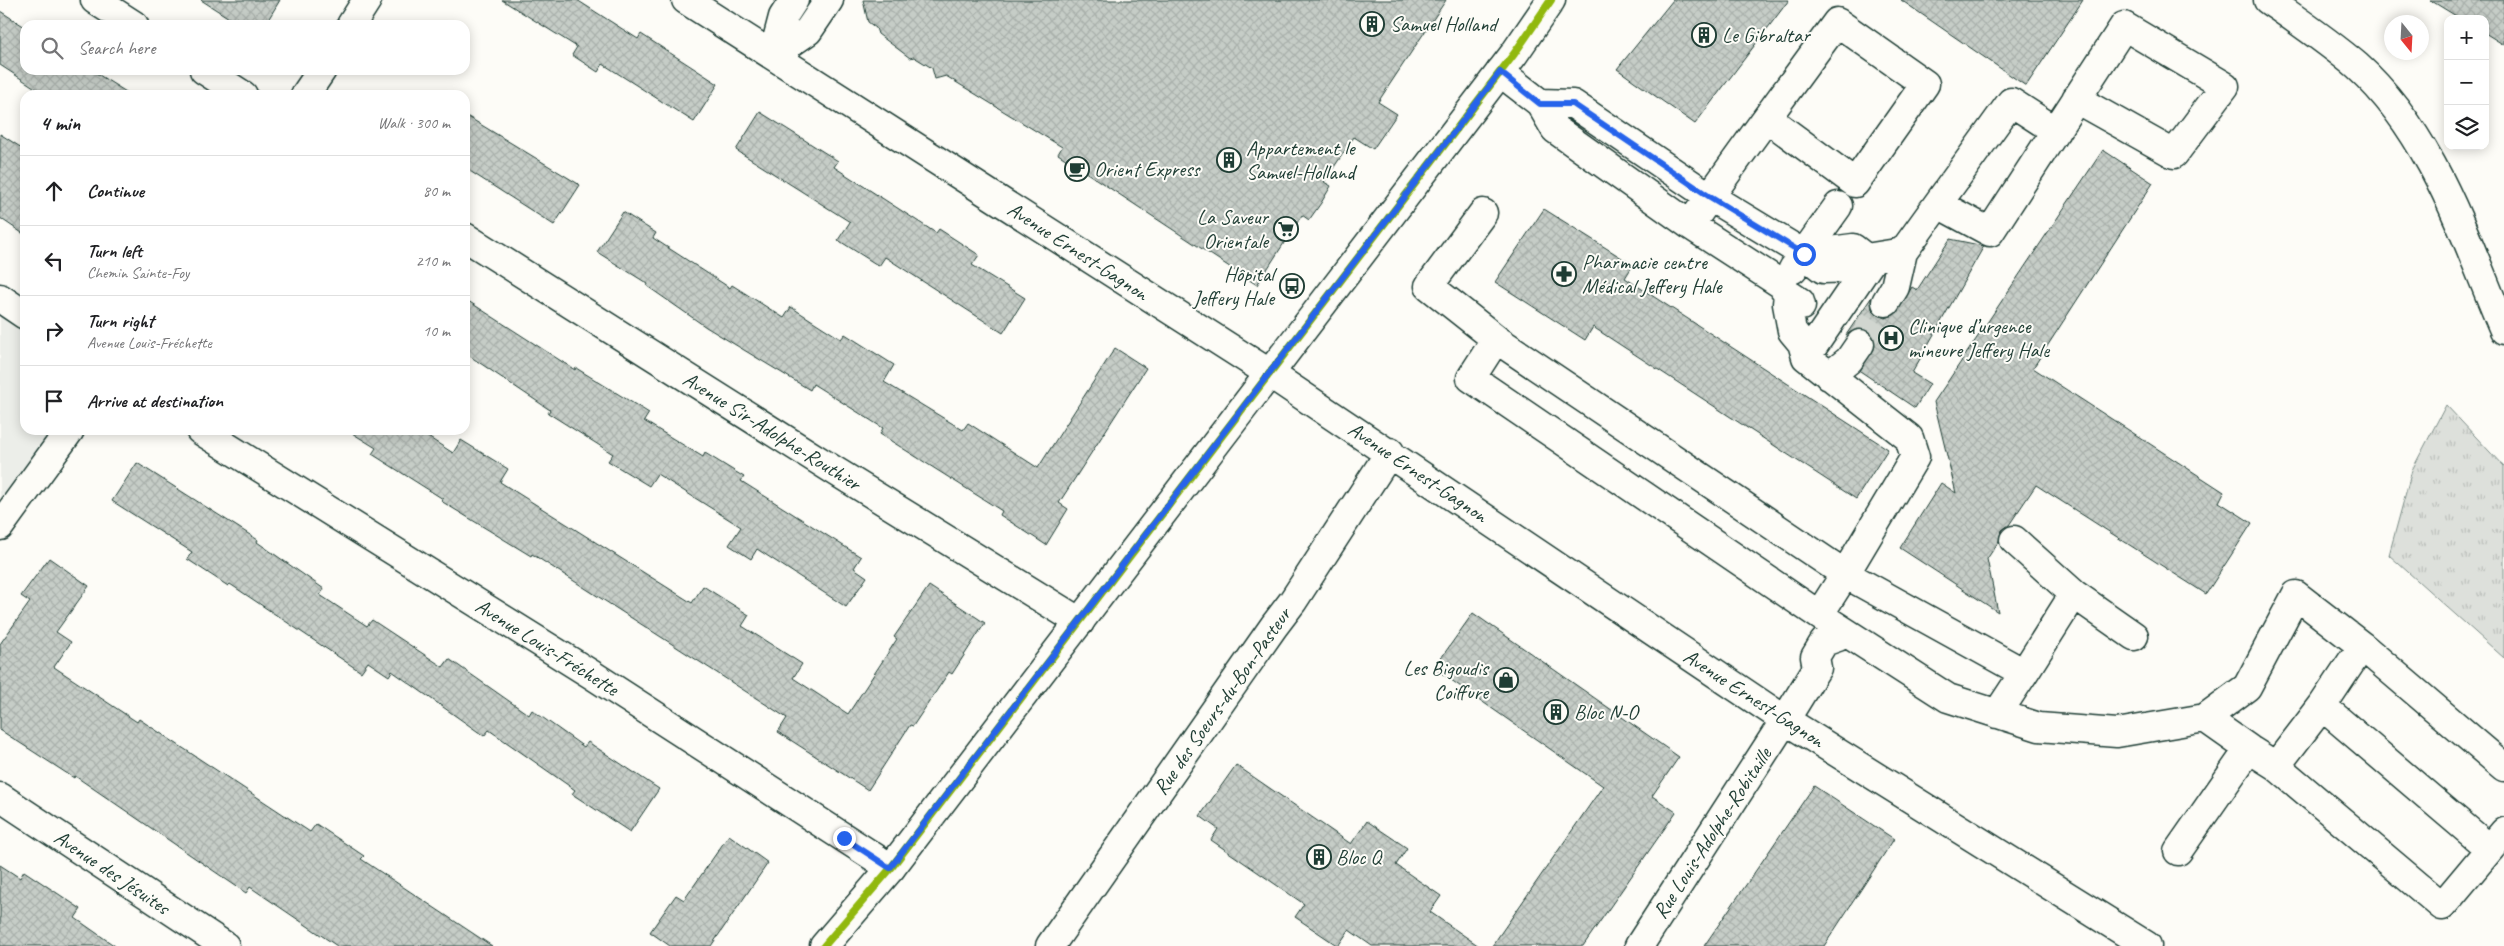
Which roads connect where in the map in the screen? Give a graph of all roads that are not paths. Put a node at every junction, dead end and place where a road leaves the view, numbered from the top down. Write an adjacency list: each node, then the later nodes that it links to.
1 (95, 0): 8 (street)
2 (368, 0): 9 (street)
3 (686, 0): 10 (street, Avenue Ernest-Gagnon)
4 (794, 0): 10 (street)
5 (829, 0): 10 (street)
6 (1551, 0): 11 (street)
7 (2268, 0): 33 (street)
8 (126, 20)
9 (354, 20)
10 (773, 55): 37 (street, Avenue Ernest-Gagnon)
11 (1500, 72): 17 (street); 37 (street)
12 (212, 75): 14 (street)
13 (319, 75): 15 (street)
14 (235, 90)
15 (308, 90)
16 (2076, 99): 16 (street); 19 (street)
17 (1540, 104): 20 (street); 24 (street)
18 (1767, 118): 18 (street); 20 (street)
19 (2056, 131): 21 (street); 21 (street)
20 (1710, 197): 24 (street); 27 (street)
21 (1938, 204): 26 (street)
22 (1838, 206): 27 (street)
23 (1483, 213): 34 (street)
24 (1690, 226): 29 (street)
25 (470, 240): 47 (street, Avenue Sir-Adolphe-Routhier)
26 (1903, 252): 28 (street); 31 (street)
27 (1808, 257): 28 (street); 29 (street)
28 (1870, 257): 36 (street)
29 (1785, 289): 36 (street)
30 (0, 298): 32 (street)
31 (1886, 302)
32 (20, 312)
33 (2504, 330)
34 (1496, 339): 44 (street); 46 (street)
35 (1860, 344): 38 (street)
36 (1804, 350): 38 (street)
37 (1269, 373): 41 (street, Avenue Ernest-Gagnon); 47 (street)
38 (1829, 376): 44 (street)
39 (66, 435): 42 (street)
40 (208, 435): 62 (street, Avenue Louis-Fréchette)
41 (1390, 452): 55 (street, Avenue Ernest-Gagnon); 65 (street, Rue des Soeurs-du-Bon-Pasteur)
42 (0, 526)
43 (2014, 540): 45 (street)
44 (1845, 574): 46 (street); 51 (street)
45 (2074, 594): 49 (street); 51 (street)
46 (1820, 615): 48 (street)
47 (1080, 622): 62 (street)
48 (1840, 633): 53 (street); 55 (street, Rue Louis-Adolphe-Robitaille)
49 (2134, 636)
50 (2362, 646): 52 (street); 54 (street); 58 (street)
51 (2024, 673): 53 (street)
52 (2322, 706): 57 (street); 60 (street)
53 (1997, 714): 54 (street)
54 (2205, 718): 56 (street)
55 (1785, 720): 66 (street, Rue Louis-Adolphe-Robitaille); 67 (street, Avenue Ernest-Gagnon)
56 (2249, 749): 57 (street); 61 (street)
57 (2276, 766): 60 (street)
58 (2504, 767)
59 (0, 797): 63 (street, Avenue des Jésuites)
60 (2497, 840)
61 (2178, 850)
62 (890, 868): 64 (street)
63 (225, 946)
64 (824, 946)
65 (1050, 946)
66 (1638, 946)
67 (2147, 946)

